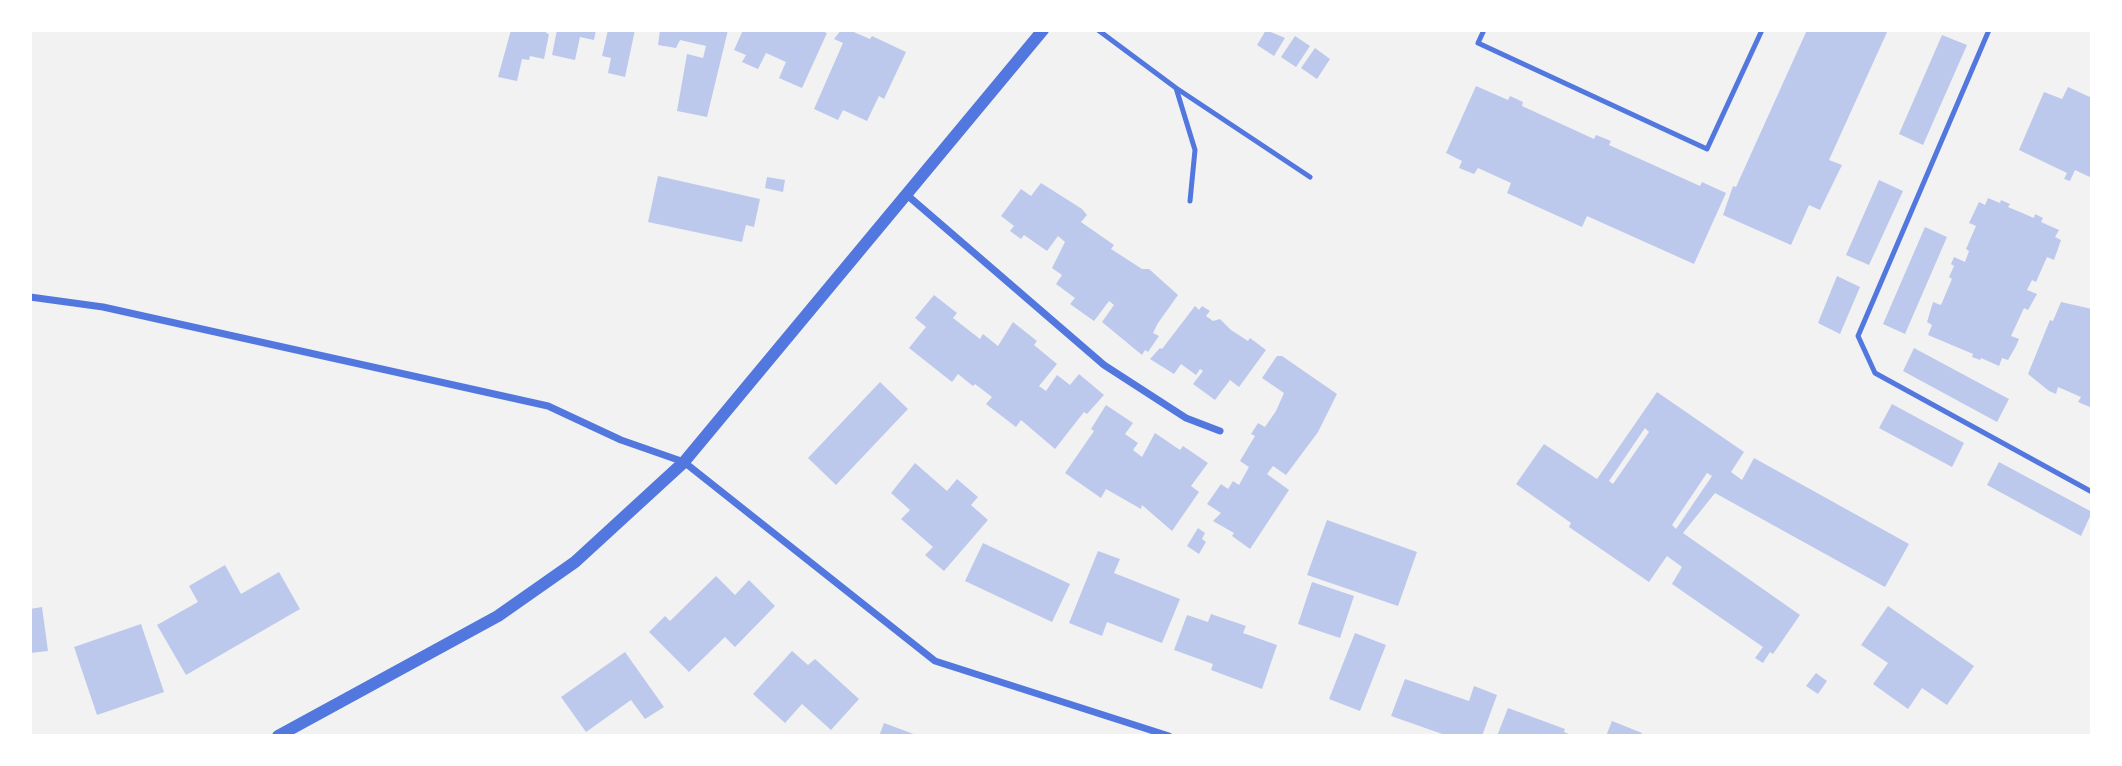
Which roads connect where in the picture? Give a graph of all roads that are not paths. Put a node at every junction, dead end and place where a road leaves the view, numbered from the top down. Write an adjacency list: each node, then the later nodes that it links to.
1 (1043, 30): 8 (street)
2 (1098, 30): 6 (lane)
3 (1484, 30): 4 (lane)
4 (1762, 30)
5 (1989, 30): 13 (lane)
6 (1176, 88): 7 (lane); 9 (lane)
7 (1310, 177)
8 (906, 195): 11 (street); 12 (street)
9 (1190, 201)
10 (30, 297): 12 (street)
11 (1220, 431)
12 (684, 462): 14 (street); 15 (street)
13 (2092, 492)
14 (278, 736)
15 (1169, 736)

